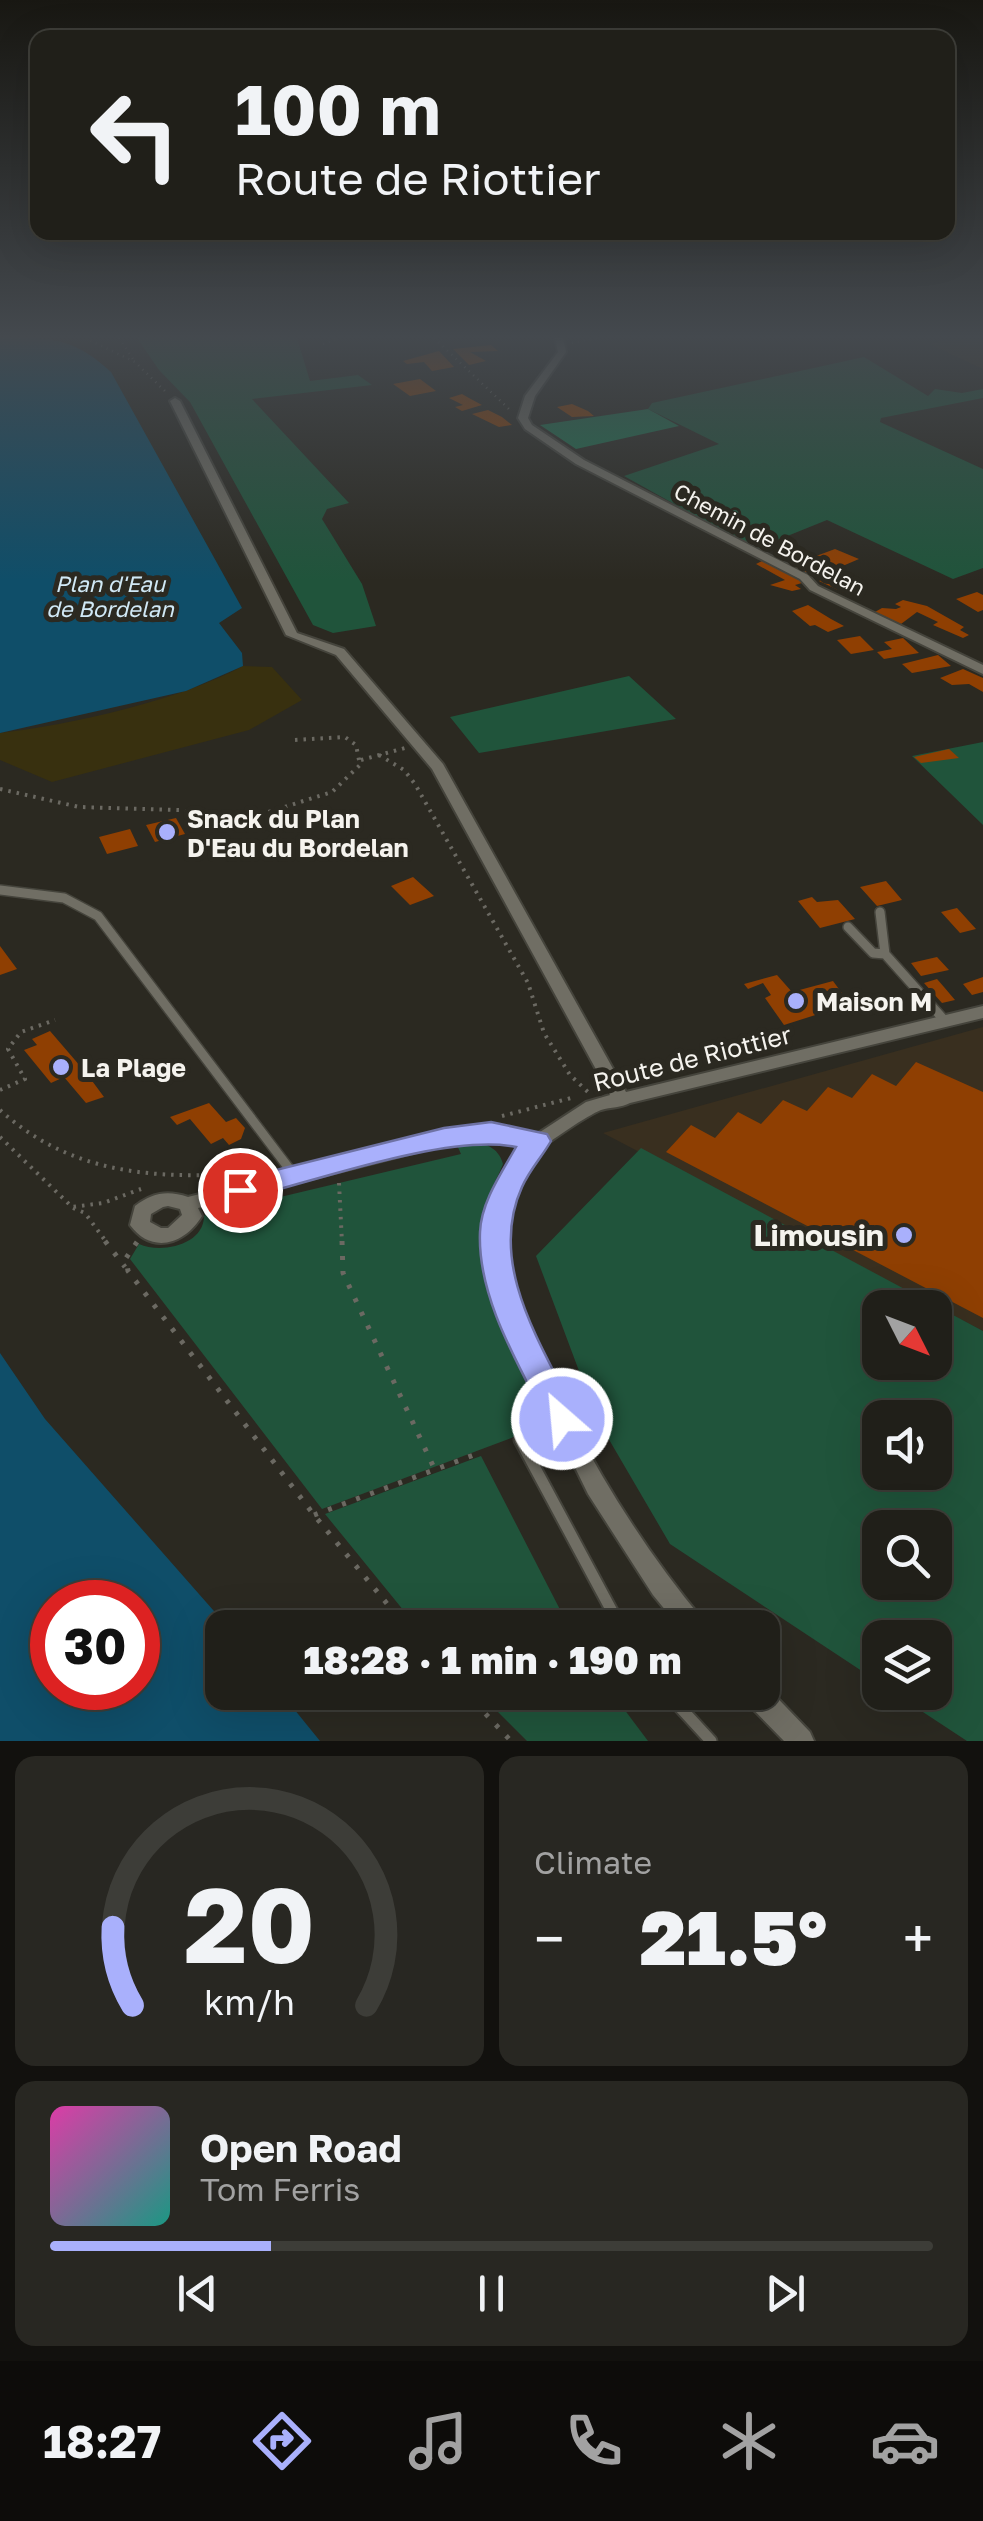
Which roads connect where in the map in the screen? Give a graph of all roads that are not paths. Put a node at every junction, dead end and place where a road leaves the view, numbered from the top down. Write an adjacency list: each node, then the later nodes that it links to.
1 (184, 419): 10 (street)
2 (524, 419): 3 (street, Chemin de Bordelan)
3 (983, 670)
4 (0, 890): 12 (lane)
5 (880, 912): 7 (lane)
6 (848, 926): 7 (lane)
7 (886, 954): 9 (lane)
8 (983, 1012): 9 (street, Route de Riottier)
9 (945, 1021): 10 (street, Route de Riottier)
10 (622, 1101): 11 (street, Route de Riottier)
11 (538, 1141): 12 (street); 16 (street)
12 (294, 1175): 13 (street)
13 (180, 1201): 13 (street)
14 (520, 1440): 15 (lane)
15 (611, 1610)
16 (680, 1610)
17 (685, 1710): 19 (lane)
18 (771, 1710): 20 (street)
19 (712, 1741)
20 (801, 1741)

